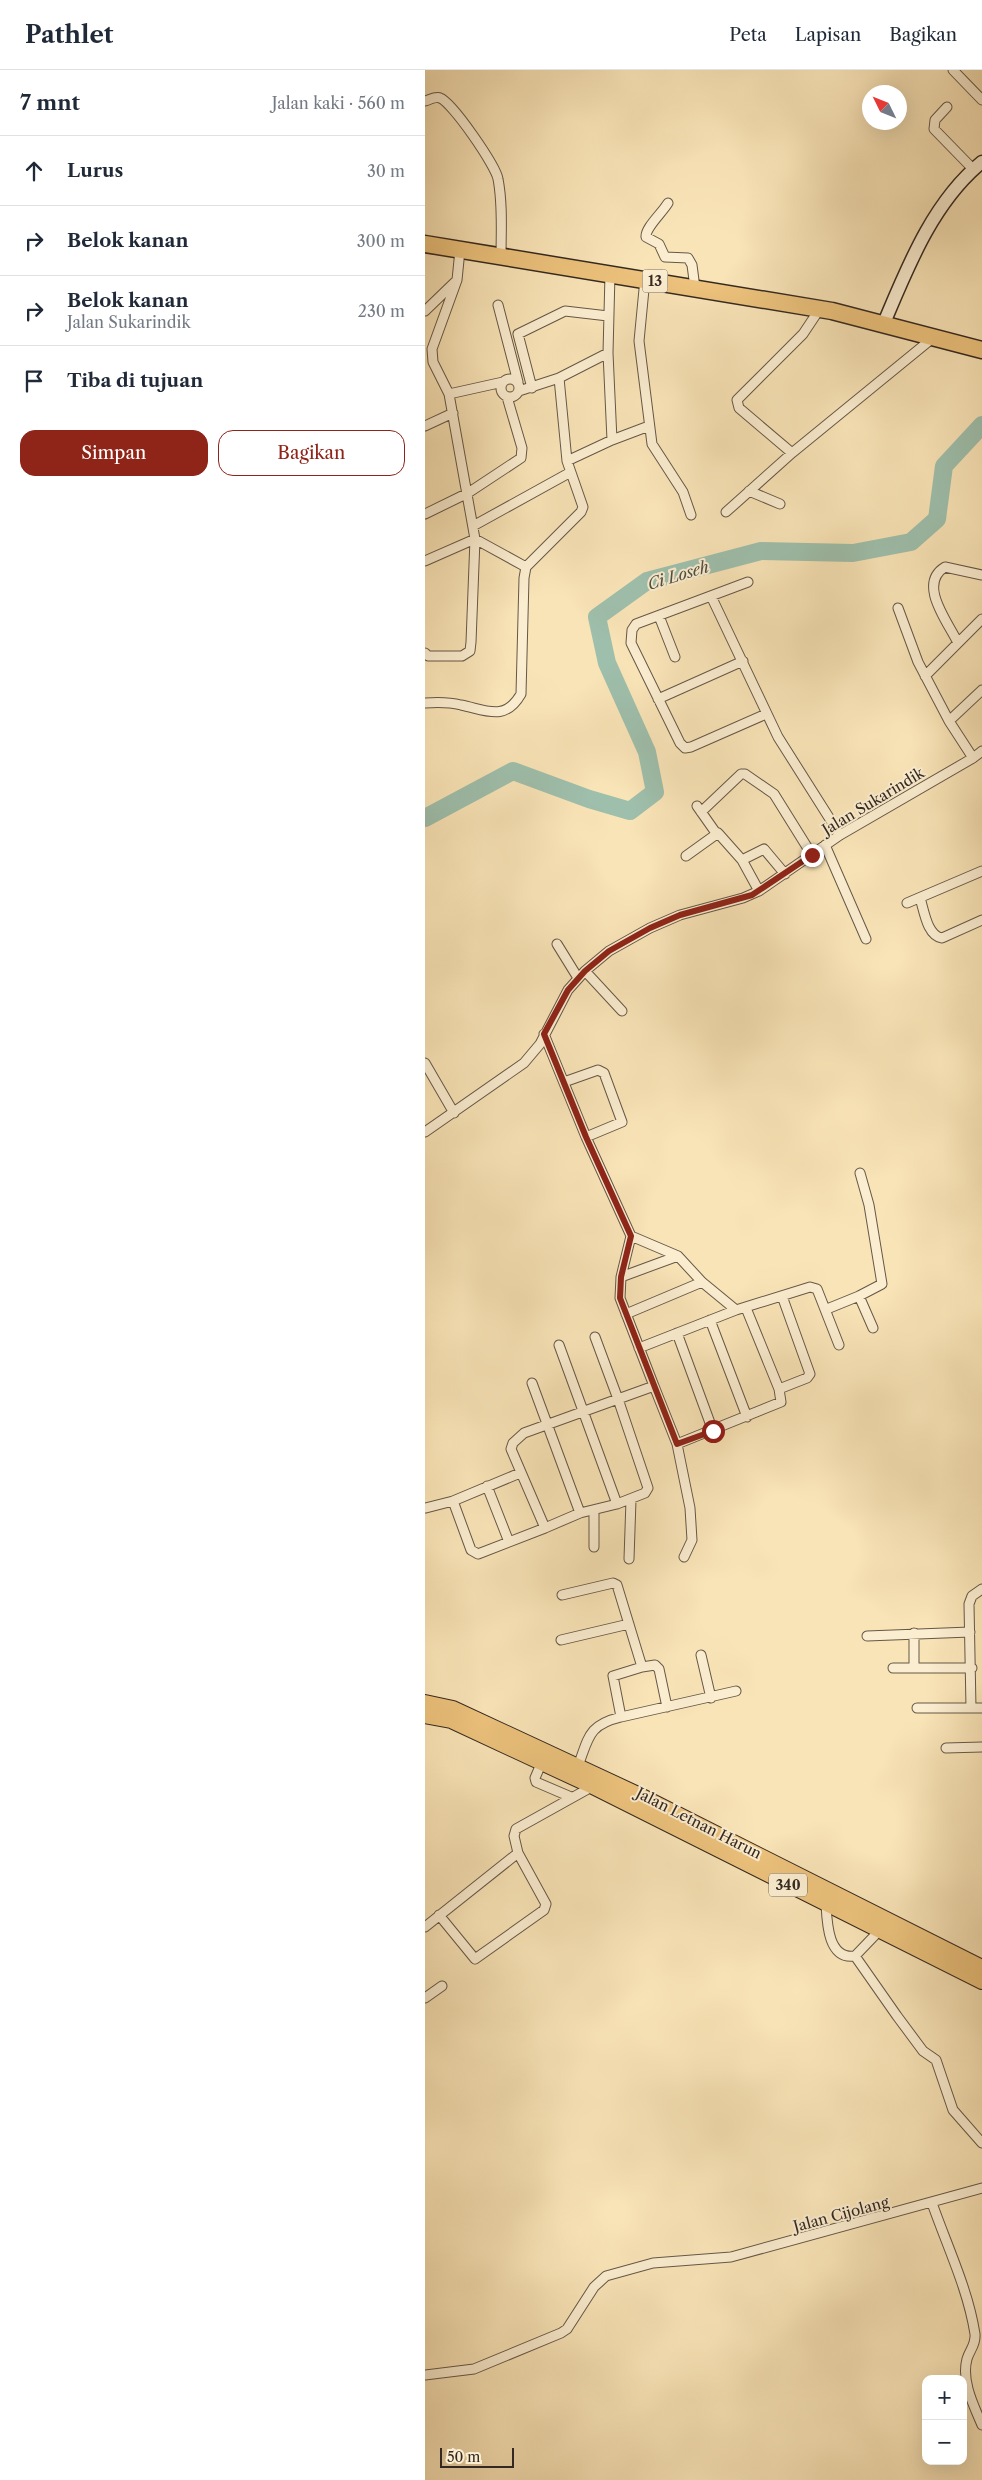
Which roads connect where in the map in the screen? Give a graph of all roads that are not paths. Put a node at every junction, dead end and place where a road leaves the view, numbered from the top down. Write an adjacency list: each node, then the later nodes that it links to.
1 (953, 70): 2 (street)
2 (982, 100)
3 (425, 101): 9 (street)
4 (947, 106): 5 (street)
5 (978, 165): 18 (street)
6 (668, 203): 13 (street)
7 (425, 244): 8 (highway, 13)
8 (460, 250): 9 (highway, 13); 12 (street)
9 (501, 257): 10 (highway, 13)
10 (611, 274): 11 (highway, 13); 17 (street)
11 (645, 279): 13 (highway, 13); 33 (street)
12 (457, 280): 16 (street); 24 (street)
13 (695, 288): 15 (highway, 13)
14 (498, 305): 21 (street)
15 (819, 310): 18 (highway, 13); 35 (street)
16 (425, 311)
17 (608, 316): 19 (street); 23 (street)
18 (883, 323): 20 (highway, 13)
19 (518, 334): 21 (street); 28 (street)
20 (934, 337): 22 (highway, 13); 35 (street)
21 (507, 340): 27 (street)
22 (980, 350)
23 (607, 353): 25 (street); 34 (street)
24 (429, 361): 29 (street)
25 (559, 378): 28 (street); 36 (street)
26 (503, 382): 27 (street); 29 (street); 30 (street)
27 (519, 386): 28 (street); 30 (street)
28 (532, 388)
29 (449, 394): 31 (street)
30 (507, 397): 39 (street)
31 (453, 413): 32 (street); 39 (street)
32 (425, 426)
33 (649, 426): 34 (street); 43 (street)
34 (611, 440): 36 (street)
35 (793, 453): 38 (street)
36 (567, 461): 37 (street)
37 (569, 473): 45 (street); 48 (street)
38 (749, 490): 40 (street); 41 (street)
39 (469, 493): 42 (street); 45 (street)
40 (780, 504)
41 (726, 512)
42 (425, 513): 44 (street)
43 (691, 515)
44 (425, 519)
45 (473, 526): 46 (street)
46 (475, 539): 47 (street); 48 (street); 56 (street)
47 (425, 561)
48 (526, 567): 62 (street)
49 (982, 575): 55 (street)
50 (748, 582): 51 (street)
51 (711, 596): 53 (street); 58 (street)
52 (898, 608): 59 (street)
53 (659, 616): 57 (street); 61 (street)
54 (982, 619): 55 (street)
55 (958, 643): 59 (street)
56 (425, 653)
57 (675, 658)
58 (743, 661): 61 (street); 63 (street)
59 (925, 676): 64 (street)
60 (982, 690): 64 (street)
61 (658, 699): 63 (street)
62 (425, 703)
63 (766, 714): 68 (street)
64 (949, 721): 66 (street)
65 (982, 751): 66 (street, Jalan Sukarindik)
66 (973, 758): 68 (street, Jalan Sukarindik)
67 (716, 833): 70 (street); 71 (street); 72 (street)
68 (840, 835): 69 (street, Jalan Sukarindik)
69 (825, 845): 70 (street, Jalan Sukarindik); 79 (street)
70 (812, 855): 74 (street, Jalan Sukarindik)
71 (686, 856)
72 (742, 860): 74 (street); 75 (street)
73 (982, 871): 76 (street)
74 (785, 874): 75 (street, Jalan Sukarindik)
75 (759, 891): 81 (street, Jalan Sukarindik)
76 (920, 898): 77 (street); 78 (street)
77 (907, 903)
78 (982, 920)
79 (866, 939)
80 (557, 944): 81 (street)
81 (582, 974): 82 (street); 83 (street, Jalan Sukarindik)
82 (622, 1011)
83 (544, 1034): 85 (street); 86 (street, Jalan Sukarindik)
84 (425, 1063): 86 (street)
85 (564, 1082): 88 (street); 88 (street)
86 (455, 1112): 87 (street, Jalan Sukarindik)
87 (425, 1132)
88 (586, 1137): 90 (street)
89 (860, 1173): 95 (street)
90 (631, 1236): 91 (street); 92 (street)
91 (678, 1256): 92 (street); 93 (street)
92 (621, 1277): 99 (street)
93 (702, 1282): 98 (street); 99 (street)
94 (782, 1296): 96 (street); 97 (street); 109 (street)
95 (859, 1296): 97 (street); 101 (street)
96 (746, 1308): 98 (street); 109 (street)
97 (827, 1309): 105 (street)
98 (736, 1310): 100 (street)
99 (626, 1314): 106 (street)
100 (710, 1320): 102 (street); 112 (street)
101 (873, 1328)
102 (677, 1333): 106 (street); 114 (street)
103 (595, 1337): 110 (street)
104 (559, 1345): 111 (street)
105 (839, 1345)
106 (639, 1348): 108 (street)
107 (532, 1383): 113 (street)
108 (654, 1386): 110 (street); 115 (street)
109 (779, 1389): 112 (street)
110 (618, 1400): 111 (street); 118 (street)
111 (585, 1413): 113 (street); 120 (street)
112 (747, 1417): 114 (street)
113 (549, 1425): 116 (street); 123 (street)
114 (713, 1431): 115 (street)
115 (677, 1444): 127 (street)
116 (520, 1472): 117 (street); 124 (street)
117 (487, 1486): 119 (street); 125 (street)
118 (631, 1500): 120 (street); 128 (street)
119 (453, 1501): 121 (street); 125 (street)
120 (617, 1504): 122 (street)
121 (426, 1508)
122 (594, 1510): 123 (street); 126 (street)
123 (580, 1513): 124 (street)
124 (545, 1528): 125 (street)
125 (509, 1542)
126 (594, 1547)
127 (684, 1556)
128 (629, 1559)
129 (982, 1590): 132 (street)
130 (562, 1595): 131 (street)
131 (629, 1624): 135 (street); 137 (street)
132 (970, 1632): 133 (street); 140 (street)
133 (914, 1634): 134 (street); 139 (street)
134 (867, 1636)
135 (561, 1640)
136 (701, 1654): 142 (street)
137 (642, 1667): 144 (street); 149 (street)
138 (893, 1668): 139 (street)
139 (914, 1668): 140 (street)
140 (972, 1668): 146 (street)
141 (736, 1691): 142 (street)
142 (711, 1698): 144 (street)
143 (425, 1702): 153 (main road, Jalan Letnan Harun / 340)
144 (667, 1707): 149 (street)
145 (917, 1708): 146 (street)
146 (971, 1708): 147 (street)
147 (982, 1708)
148 (425, 1716): 152 (main road, Jalan Letnan Harun / 340)
149 (621, 1717): 153 (street)
150 (982, 1747): 151 (street)
151 (946, 1748)
152 (541, 1764): 154 (main road, Jalan Letnan Harun / 340); 155 (street)
153 (577, 1766): 154 (main road, Jalan Letnan Harun / 340)
154 (597, 1782): 155 (street); 157 (main road, Jalan Letnan Harun / 340)
155 (571, 1797): 156 (street)
156 (518, 1853): 158 (street); 158 (street)
157 (821, 1896): 160 (main road, Jalan Letnan Harun / 340); 161 (street); 162 (main road, Jalan Letnan Harun / 340)
158 (439, 1915): 159 (street)
159 (425, 1927)
160 (880, 1930): 161 (street); 163 (main road, Jalan Letnan Harun / 340)
161 (855, 1956): 166 (street)
162 (982, 1967)
163 (982, 1982)
164 (442, 1986): 165 (street)
165 (425, 1998)
166 (982, 2143)
167 (982, 2188): 168 (street, Jalan Cijolang)
168 (932, 2203): 169 (street, Jalan Cijolang); 170 (street)
169 (425, 2375)
170 (982, 2425)

